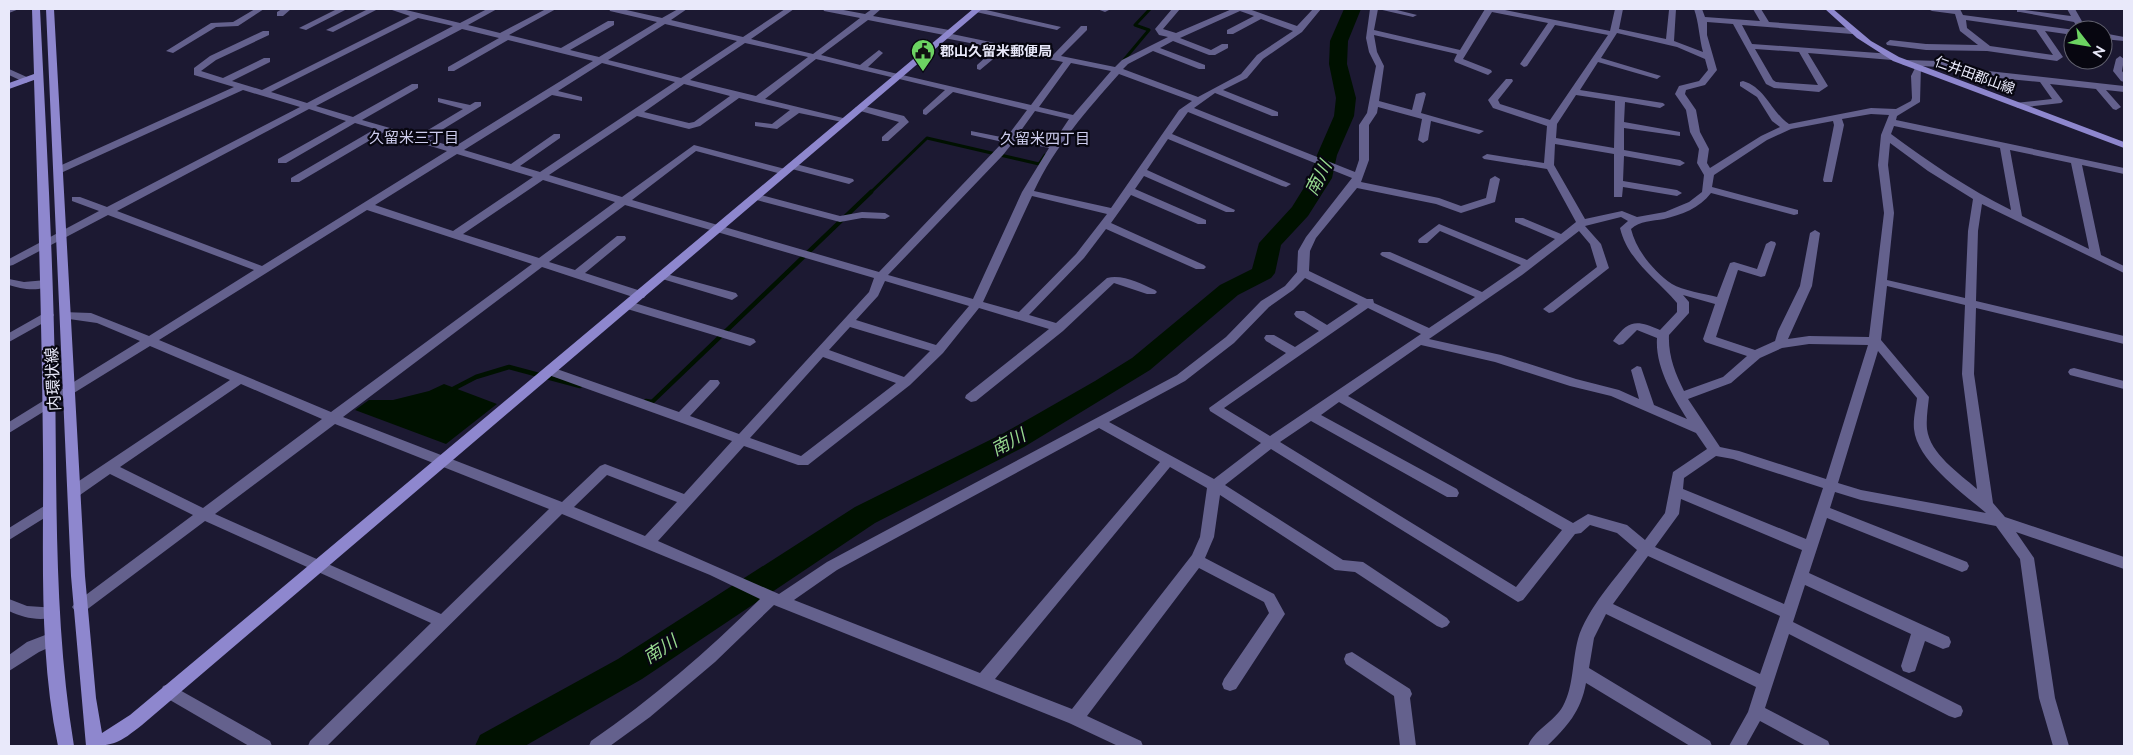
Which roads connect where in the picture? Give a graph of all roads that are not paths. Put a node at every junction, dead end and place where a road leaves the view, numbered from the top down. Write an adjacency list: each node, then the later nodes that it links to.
1 (15, 9): 31 (street)
2 (36, 9): 91 (street, 内環状線)
3 (50, 9): 164 (street, 内環状線)
4 (260, 9): 69 (street)
5 (343, 9): 46 (street)
6 (374, 9): 49 (street)
7 (393, 9): 33 (street)
8 (475, 9): 27 (street)
9 (552, 9): 58 (street)
10 (613, 9): 39 (street)
11 (683, 9): 39 (street)
12 (790, 9): 60 (street)
13 (827, 9): 36 (street)
14 (877, 9): 36 (street)
15 (1176, 9): 59 (street)
16 (1240, 9): 35 (street); 59 (street)
17 (1317, 9): 50 (street)
18 (1374, 9): 54 (street)
19 (1382, 9): 34 (street)
20 (1490, 9): 40 (street); 72 (street)
21 (1619, 9): 55 (street)
22 (1698, 9): 37 (street)
23 (1758, 9): 43 (street)
24 (1828, 9): 51 (street, 仁井田郡山線)
25 (1932, 9): 32 (street)
26 (2071, 9): 38 (street)
27 (490, 10): 44 (street)
28 (977, 10): 45 (street); 57 (street)
29 (1674, 10): 61 (street)
30 (2020, 10): 38 (street)
31 (9, 11)
32 (1958, 12): 48 (street); 67 (street)
33 (417, 15): 44 (street); 110 (street)
34 (1413, 15)
35 (1260, 16): 50 (street); 53 (street)
36 (866, 17): 57 (street); 73 (street)
37 (1703, 19): 41 (street); 74 (street)
38 (2077, 20)
39 (664, 21): 60 (street); 81 (street)
40 (1553, 22): 55 (street); 82 (street)
41 (1736, 22): 43 (street); 64 (street)
42 (611, 23): 70 (street)
43 (1766, 24): 51 (street)
44 (461, 26): 58 (street); 121 (street)
45 (1057, 27)
46 (303, 28)
47 (1084, 28): 76 (street)
48 (2040, 28): 52 (street); 67 (street)
49 (330, 30)
50 (1299, 30): 107 (street)
51 (1852, 31): 75 (street, 仁井田郡山線)
52 (2063, 31)
53 (1230, 32)
54 (1370, 32): 72 (street); 118 (street)
55 (1613, 32): 61 (street); 77 (street)
56 (266, 33): 99 (street)
57 (948, 34): 65 (street); 92 (street)
58 (504, 37): 70 (street); 87 (street)
59 (1175, 37): 63 (street); 66 (street)
60 (744, 39): 73 (street); 97 (street)
61 (1670, 43): 74 (street)
62 (1890, 43): 67 (street)
63 (1225, 46)
64 (1749, 46): 68 (street); 68 (street)
65 (1002, 47): 76 (street); 85 (street)
66 (1153, 48): 86 (street); 88 (street)
67 (1988, 48)
68 (1802, 50): 75 (street)
69 (170, 51)
70 (561, 52): 81 (street)
71 (879, 53): 84 (street)
72 (1463, 53): 90 (street)
73 (816, 56): 84 (street); 115 (street)
74 (1710, 57): 167 (street)
75 (1892, 57): 83 (street, 仁井田郡山線)
76 (1054, 58): 80 (street)
77 (1596, 59): 93 (street); 109 (street)
78 (2120, 59): 96 (street)
79 (267, 60): 99 (street)
80 (1068, 60): 88 (street); 124 (street)
81 (597, 61): 97 (street); 108 (street)
82 (1524, 64)
83 (1912, 66): 95 (street); 120 (street, 仁井田郡山線); 136 (street)
84 (862, 67): 92 (street)
85 (980, 67)
86 (1202, 67)
87 (450, 69)
88 (1117, 70): 116 (street); 133 (street)
89 (9, 72): 94 (street)
90 (1488, 72)
91 (38, 76): 94 (street); 204 (street, 内環状線)
92 (899, 76): 104 (street); 123 (street)
93 (1657, 76)
94 (26, 80): 101 (street)
95 (2043, 80): 105 (street); 120 (street)
96 (2124, 80)
97 (681, 81): 112 (street); 127 (street)
98 (1509, 81): 138 (street)
99 (222, 82): 103 (street)
100 (1743, 84): 140 (street)
101 (9, 86)
102 (415, 86): 134 (street)
103 (241, 87): 110 (street); 164 (street)
104 (952, 88): 124 (street); 128 (street)
105 (2100, 88): 106 (street); 122 (street)
106 (2124, 89)
107 (1215, 90): 116 (street); 129 (street)
108 (549, 92): 113 (street); 155 (street)
109 (1574, 92): 117 (street); 138 (street)
110 (263, 93): 121 (street)
111 (1421, 94): 130 (street)
112 (737, 95): 115 (street); 127 (street)
113 (579, 99)
114 (441, 100): 148 (street)
115 (757, 100): 126 (street)
116 (1197, 100): 125 (street)
117 (1620, 100): 119 (street); 139 (street)
118 (1374, 103): 130 (street); 172 (street)
119 (1660, 105)
120 (2018, 105): 152 (street, 仁井田郡山線)
121 (307, 107): 134 (street); 186 (street)
122 (2116, 107)
123 (860, 108): 135 (street); 147 (street)
124 (1033, 108): 133 (street); 149 (street)
125 (1186, 108): 145 (street); 172 (street)
126 (797, 110): 135 (street); 137 (street)
127 (634, 112): 168 (street)
128 (926, 112)
129 (1275, 114)
130 (1416, 114): 131 (street)
131 (1427, 117): 142 (street); 150 (street)
132 (1837, 117): 136 (street); 140 (street); 171 (street)
133 (1075, 118): 178 (street)
134 (353, 120): 141 (street); 158 (street)
135 (844, 121): 163 (street)
136 (1891, 123): 154 (street); 182 (street); 219 (street)
137 (758, 124)
138 (1552, 124): 151 (street)
139 (1620, 124): 144 (street); 156 (street)
140 (1787, 127): 167 (street)
141 (383, 129): 148 (street); 170 (street)
142 (1479, 131)
143 (974, 133): 149 (street)
144 (1677, 134)
145 (1166, 135): 165 (street); 175 (street)
146 (557, 136): 162 (street)
147 (885, 139)
148 (418, 140): 155 (street)
149 (1010, 140): 153 (street); 217 (street)
150 (1424, 140)
151 (1550, 140): 156 (street); 161 (street)
152 (2124, 144)
153 (1049, 146)
154 (2005, 146): 159 (street); 191 (street)
155 (454, 151): 162 (street); 185 (street)
156 (1619, 152): 160 (street); 174 (street)
157 (1487, 157): 161 (street)
158 (282, 161)
159 (2076, 161): 166 (street); 207 (street)
160 (1680, 163)
161 (1550, 167): 196 (street)
162 (511, 168): 168 (street)
163 (788, 169): 173 (street); 181 (street); 184 (street)
164 (59, 170): 200 (street, 内環状線)
165 (1141, 171): 176 (street); 187 (street)
166 (2124, 171)
167 (1709, 175): 177 (street)
168 (539, 176): 184 (street); 199 (street)
169 (1495, 179): 172 (street)
170 (294, 180)
171 (1828, 180)
172 (1356, 181): 214 (street)
173 (849, 182)
174 (1618, 183): 179 (street); 180 (street)
175 (1286, 184)
176 (1128, 190): 188 (street); 194 (street)
177 (1708, 190): 189 (street); 193 (street)
178 (1027, 192): 188 (street); 229 (street)
179 (1677, 193)
180 (1618, 195)
181 (756, 197): 190 (street); 197 (street)
182 (1978, 198): 191 (street); 228 (street)
183 (76, 199): 186 (street)
184 (624, 201): 197 (street); 209 (street)
185 (366, 206): 199 (street); 212 (street)
186 (109, 210): 200 (street); 212 (street)
187 (1230, 210)
188 (1114, 212): 195 (street)
189 (1794, 212)
190 (885, 216)
191 (2017, 217): 207 (street)
192 (1519, 220): 202 (street)
193 (1637, 221): 196 (street); 221 (street)
194 (1202, 222)
195 (1104, 224): 211 (street); 235 (street)
196 (1581, 225): 202 (street); 231 (street)
197 (718, 229): 216 (street); 217 (street)
198 (1815, 233): 248 (street)
199 (455, 234): 209 (street)
200 (61, 235): 204 (street); 234 (street, 内環状線)
201 (621, 238): 215 (street)
202 (1564, 238): 210 (street)
203 (1423, 241): 210 (street)
204 (44, 244): 208 (street); 220 (street, 内環状線)
205 (1772, 244): 227 (street)
206 (1386, 254): 225 (street)
207 (2096, 255): 213 (street)
208 (9, 262)
209 (542, 263): 215 (street); 268 (street)
210 (1529, 265): 225 (street)
211 (1200, 267)
212 (263, 270): 243 (street)
213 (2124, 270)
214 (1303, 272): 226 (street); 269 (street)
215 (577, 274): 223 (street)
216 (663, 276): 223 (street); 224 (street)
217 (881, 276): 229 (street); 236 (street)
218 (9, 282): 220 (street)
219 (1883, 282): 228 (street); 246 (street)
220 (46, 283): 233 (street, 内環状線)
221 (1672, 288): 227 (street); 239 (street)
222 (1151, 292): 237 (street)
223 (640, 296): 230 (street)
224 (732, 296)
225 (1484, 297): 240 (street)
226 (1369, 302): 238 (street); 240 (street)
227 (1721, 302): 252 (street)
228 (1971, 303): 244 (street); 284 (street)
229 (976, 304): 235 (street); 249 (street)
230 (628, 305): 247 (street); 254 (street)
231 (1549, 309)
232 (1300, 314): 238 (street)
233 (48, 315): 241 (street); 264 (street, 内環状線)
234 (66, 315): 243 (street); 260 (street, 内環状線)
235 (1021, 317): 237 (street)
236 (848, 322): 249 (street); 250 (street)
237 (1059, 328): 263 (street)
238 (1328, 330): 251 (street)
239 (1662, 336): 245 (street); 262 (street)
240 (1425, 337): 261 (street); 265 (street)
241 (9, 338)
242 (1270, 338): 251 (street)
243 (151, 340): 256 (street); 260 (street)
244 (2124, 340)
245 (1619, 341)
246 (1875, 341): 248 (street); 279 (street); 284 (street)
247 (750, 342)
248 (1781, 343): 252 (street)
249 (940, 350): 257 (street)
250 (821, 352): 257 (street); 272 (street)
251 (1294, 353): 273 (street)
252 (1756, 355): 262 (street)
253 (1637, 370): 265 (street)
254 (550, 371): 267 (street); 275 (street)
255 (2074, 372): 259 (street)
256 (240, 379): 268 (street); 277 (street)
257 (906, 382): 272 (street)
258 (714, 383): 267 (street)
259 (2124, 385)
260 (71, 388): 264 (street); 280 (street, 内環状線)
261 (1338, 396): 266 (street); 290 (street)
262 (1683, 396): 271 (street)
263 (971, 398)
264 (49, 403): 270 (street); 285 (street, 内環状線)
265 (1649, 409): 271 (street)
266 (1311, 415): 273 (street); 282 (street)
267 (680, 418): 272 (street)
268 (333, 419): 275 (street); 288 (street)
269 (1100, 423): 276 (street); 300 (street)
270 (9, 428)
271 (1698, 429): 274 (street)
272 (741, 440): 283 (street)
273 (1270, 443): 278 (street); 290 (street)
274 (1716, 450): 279 (street); 281 (street)
275 (444, 460): 286 (street); 297 (street)
276 (1168, 461): 278 (street); 315 (street)
277 (109, 468): 280 (street); 288 (street)
278 (1214, 486): 295 (street); 307 (street)
279 (1830, 486): 287 (street); 289 (street)
280 (75, 491): 303 (street, 内環状線)
281 (1675, 491): 293 (street); 294 (street)
282 (1452, 494)
283 (687, 500): 286 (street); 292 (street)
284 (1986, 504): 289 (street)
285 (49, 508): 291 (street); 304 (street, 内環状線)
286 (562, 508): 292 (street); 306 (street)
287 (1822, 510): 293 (street); 298 (street)
288 (205, 515): 297 (street); 303 (street)
289 (2000, 521): 296 (street); 333 (street)
290 (1571, 529): 294 (street)
291 (9, 536)
292 (648, 543): 300 (street)
293 (1809, 547): 299 (street)
294 (1646, 549): 302 (street); 305 (street)
295 (1196, 560): 316 (street); 321 (street)
296 (2124, 563)
297 (318, 566): 306 (street); 318 (street)
298 (1962, 566)
299 (1800, 576): 305 (street); 308 (street)
300 (777, 599): 315 (street); 326 (street)
301 (9, 604): 304 (street)
302 (1603, 606): 314 (street); 317 (street)
303 (80, 607): 323 (street, 内環状線)
304 (52, 612): 309 (street, 内環状線)
305 (1786, 619): 317 (street); 320 (street)
306 (442, 620): 325 (street)
307 (1442, 622)
308 (1920, 631): 310 (street); 313 (street)
309 (53, 638): 312 (street); 322 (street, 内環状線)
310 (1943, 642)
311 (1352, 659): 328 (street)
312 (9, 664)
313 (1909, 666)
314 (1579, 670): 329 (street); 330 (street)
315 (983, 682): 321 (street)
316 (1230, 684)
317 (1765, 684): 319 (street)
318 (169, 691): 323 (street); 324 (street)
319 (1756, 711): 331 (street); 332 (street)
320 (1955, 711)
321 (1075, 718): 327 (street)
322 (66, 746)
323 (95, 746)
324 (264, 746)
325 (316, 746)
326 (597, 746)
327 (1134, 746)
328 (1408, 746)
329 (1536, 746)
330 (1704, 746)
331 (1737, 746)
332 (1822, 746)
333 (2061, 746)

